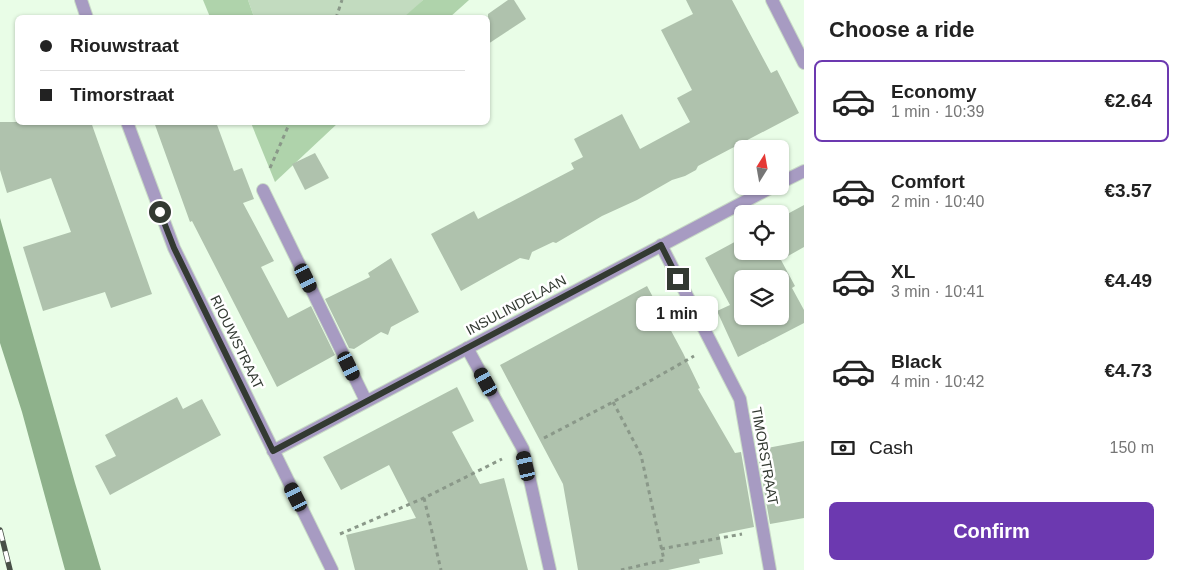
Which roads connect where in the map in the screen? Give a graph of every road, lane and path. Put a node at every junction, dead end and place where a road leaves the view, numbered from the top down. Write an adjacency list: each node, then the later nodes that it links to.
1 (81, 0): 4 (street)
2 (342, 0): 5 (path)
3 (772, 0): 6 (street)
4 (86, 15)
5 (337, 15)
6 (804, 64)
7 (128, 125): 17 (street, RIOUWSTRAAT)
8 (289, 125): 11 (path)
9 (804, 171): 10 (street)
10 (789, 178)
11 (263, 190): 15 (street)
12 (757, 195): 13 (street, INSULINDELAAN)
13 (661, 245): 14 (street, INSULINDELAAN); 19 (street, TIMORSTRAAT)
14 (467, 348): 15 (street, INSULINDELAAN); 23 (street)
15 (366, 401): 17 (street, INSULINDELAAN)
16 (613, 402): 20 (path)
17 (273, 451): 21 (street, RIOUWSTRAAT)
18 (424, 498): 22 (path)
19 (764, 529): 20 (path); 25 (street, TIMORSTRAAT)
20 (661, 549): 24 (path)
21 (332, 570)
22 (441, 570)
23 (550, 570)
24 (621, 570)
25 (770, 570)

